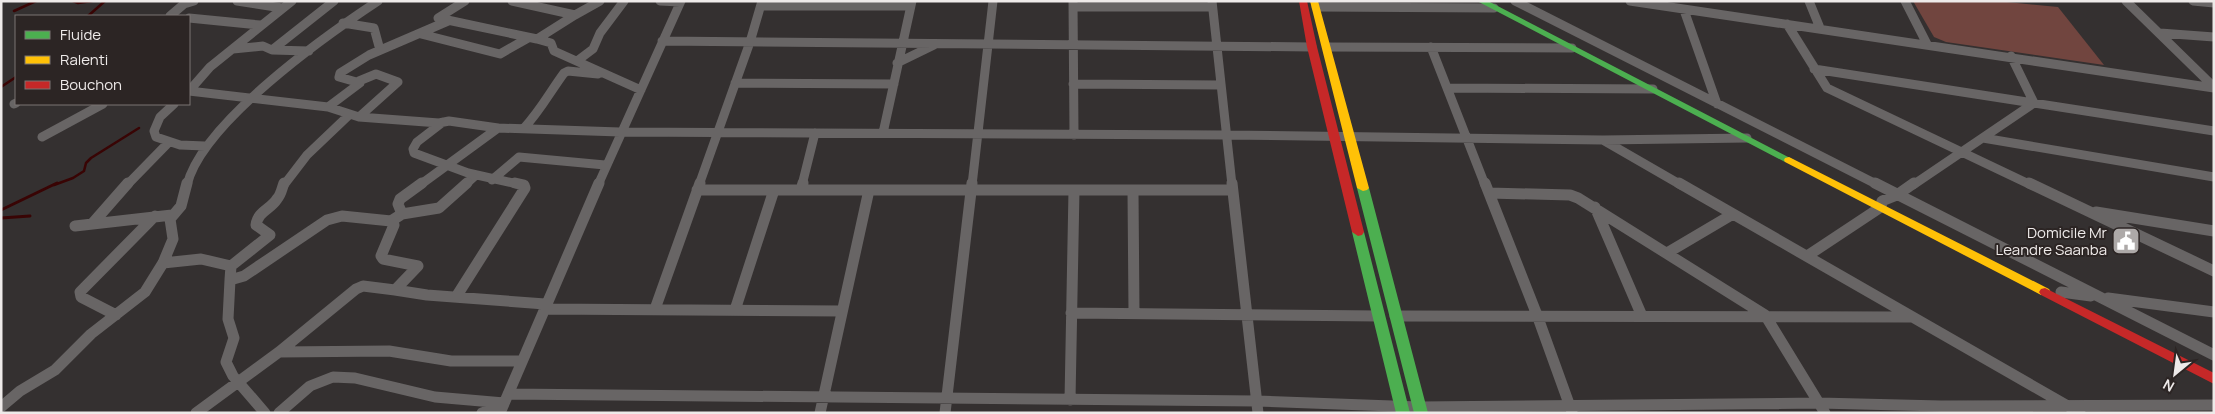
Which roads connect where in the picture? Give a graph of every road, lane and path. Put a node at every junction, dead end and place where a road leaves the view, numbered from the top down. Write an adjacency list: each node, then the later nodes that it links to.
1 (194, 1): 30 (street)
2 (237, 1): 29 (street)
3 (292, 1): 29 (street)
4 (334, 1): 55 (street)
5 (378, 1): 35 (street)
6 (465, 1): 33 (street)
7 (512, 1): 31 (street)
8 (600, 1): 31 (street)
9 (624, 1): 59 (street)
10 (660, 1): 20 (street)
11 (993, 1): 46 (street)
12 (1304, 1): 50 (street)
13 (1481, 1): 27 (street)
14 (1515, 1): 76 (street)
15 (1630, 1): 28 (street)
16 (1809, 1): 37 (street)
17 (1905, 1): 48 (street)
18 (2126, 1): 38 (street)
19 (2194, 1): 21 (street)
20 (680, 2): 42 (street)
21 (2211, 2)
22 (761, 3): 23 (street); 43 (street)
23 (911, 4): 44 (street)
24 (1073, 4): 25 (street); 47 (street)
25 (1212, 4): 49 (street)
26 (1315, 4): 27 (street); 51 (street)
27 (1493, 4): 53 (street); 117 (street)
28 (1687, 7): 36 (street); 76 (street)
29 (282, 8): 34 (street)
30 (171, 15)
31 (575, 15): 41 (street)
32 (190, 18): 34 (street)
33 (448, 21): 39 (street); 41 (street)
34 (260, 24): 54 (street)
35 (343, 24): 56 (street); 57 (street)
36 (1786, 24): 37 (street); 61 (street)
37 (1820, 28): 48 (street)
38 (2160, 32): 40 (street); 68 (street)
39 (421, 34): 41 (street); 56 (street)
40 (2214, 37)
41 (533, 39): 59 (street)
42 (662, 41): 43 (street); 72 (street)
43 (750, 42): 44 (street); 64 (street)
44 (900, 43): 45 (street); 60 (street)
45 (937, 43): 46 (street); 60 (street)
46 (986, 44): 47 (street); 89 (street)
47 (1073, 44): 49 (street); 66 (street)
48 (1927, 44): 58 (street)
49 (1217, 45): 50 (street); 67 (street)
50 (1312, 47): 93 (street)
51 (1328, 47): 52 (street); 94 (street)
52 (1431, 47): 53 (street); 69 (street)
53 (1572, 48): 70 (street)
54 (233, 49): 55 (street); 71 (street)
55 (272, 50): 57 (street)
56 (380, 50): 63 (street)
57 (309, 51): 74 (street)
58 (2011, 56): 68 (street); 75 (street)
59 (577, 60): 62 (street)
60 (897, 63): 65 (street)
61 (1814, 70): 75 (street); 101 (street)
62 (607, 75): 72 (street); 83 (street)
63 (359, 81): 79 (street); 80 (street)
64 (735, 83): 65 (street); 86 (street)
65 (894, 84): 88 (street)
66 (1074, 84): 67 (street); 90 (street)
67 (1221, 85): 91 (street)
68 (2214, 87)
69 (1448, 88): 70 (street); 95 (street)
70 (1653, 89): 96 (street)
71 (190, 90)
72 (641, 90): 85 (street)
73 (190, 91): 74 (street)
74 (254, 97): 79 (street); 100 (street)
75 (2034, 103): 84 (street); 97 (street)
76 (1717, 104): 116 (street)
77 (101, 105): 92 (street)
78 (173, 105): 99 (street)
79 (328, 107): 80 (street)
80 (354, 116): 81 (street); 131 (street)
81 (443, 122): 82 (street); 103 (street)
82 (498, 128): 83 (street); 103 (street)
83 (524, 128): 85 (street)
84 (2214, 131)
85 (620, 132): 86 (street); 102 (street)
86 (717, 132): 87 (street); 107 (street)
87 (815, 132): 88 (street); 109 (street)
88 (883, 133): 89 (street)
89 (978, 134): 90 (street); 111 (street)
90 (1074, 135): 91 (street)
91 (1226, 135): 93 (street); 113 (street)
92 (42, 137)
93 (1336, 137): 94 (street); 149 (street)
94 (1350, 137): 95 (street); 150 (street)
95 (1468, 137): 98 (street); 115 (street)
96 (1747, 138): 98 (street); 117 (street)
97 (1983, 138): 101 (street); 105 (street)
98 (1603, 140): 121 (street)
99 (168, 143): 100 (street); 125 (street)
100 (206, 146): 122 (street)
101 (1958, 152): 116 (street); 119 (street)
102 (605, 165): 106 (street); 138 (street)
103 (444, 166): 104 (street); 120 (street)
104 (475, 176): 106 (street); 120 (street)
105 (2214, 177)
106 (492, 180): 136 (street)
107 (697, 190): 108 (street); 139 (street)
108 (774, 190): 109 (street); 140 (street)
109 (801, 190): 110 (street)
110 (869, 190): 111 (street); 141 (street)
111 (972, 190): 112 (street); 160 (street)
112 (1074, 190): 114 (street); 143 (street)
113 (1232, 190): 114 (street); 145 (street)
114 (1133, 191): 144 (street)
115 (1489, 193): 118 (street); 147 (street)
116 (1897, 195): 117 (street); 137 (street)
117 (1881, 204): 129 (street); 135 (street); 157 (street)
118 (1595, 207): 128 (street); 151 (street)
119 (2084, 210): 127 (street); 132 (street)
120 (402, 214): 124 (street)
121 (1733, 214): 128 (street); 129 (street)
122 (172, 215): 123 (street); 130 (street)
123 (155, 216): 125 (street); 146 (street)
124 (391, 221): 133 (street); 134 (street)
125 (92, 224): 126 (street)
126 (75, 226)
127 (2214, 231)
128 (1667, 252): 148 (street)
129 (1807, 256): 152 (street)
130 (163, 263): 131 (street); 146 (street)
131 (231, 266): 133 (street)
132 (2214, 271)
133 (230, 280): 158 (street)
134 (395, 290): 136 (street); 153 (street)
135 (2061, 292): 137 (street); 156 (street)
136 (456, 297): 138 (street)
137 (2101, 297): 142 (street); 154 (street)
138 (545, 307): 139 (street); 155 (street)
139 (655, 310): 140 (street)
140 (735, 310): 141 (street)
141 (842, 311): 159 (street)
142 (2214, 312)
143 (1071, 313): 144 (street); 161 (street)
144 (1134, 313): 145 (street)
145 (1246, 313): 149 (street); 166 (street)
146 (116, 315): 165 (street)
147 (1537, 315): 150 (street); 151 (street); 170 (street)
148 (1765, 315): 151 (street); 152 (street); 167 (street)
149 (1379, 316): 168 (street)
150 (1395, 316): 169 (street)
151 (1642, 316)
152 (1910, 317): 164 (street)
153 (279, 352): 155 (street); 158 (street)
154 (2214, 355)
155 (522, 361): 162 (street)
156 (2214, 372)
157 (2214, 379)
158 (239, 382): 172 (street); 173 (street)
159 (823, 398): 160 (street); 162 (street); 176 (street)
160 (946, 399): 161 (street); 177 (street)
161 (1070, 400): 166 (street)
162 (504, 404): 174 (street); 175 (street)
163 (2214, 404): 164 (street)
164 (2067, 405): 171 (street); 178 (street)
165 (1, 406)
166 (1257, 407): 168 (street)
167 (1822, 408): 170 (street); 171 (street)
168 (1403, 409): 169 (street)
169 (1420, 410): 170 (street)
170 (1571, 410)
171 (1943, 410)
172 (196, 413)
173 (265, 413)
174 (279, 413)
175 (482, 413)
176 (820, 413)
177 (945, 413)
178 (2080, 413)

